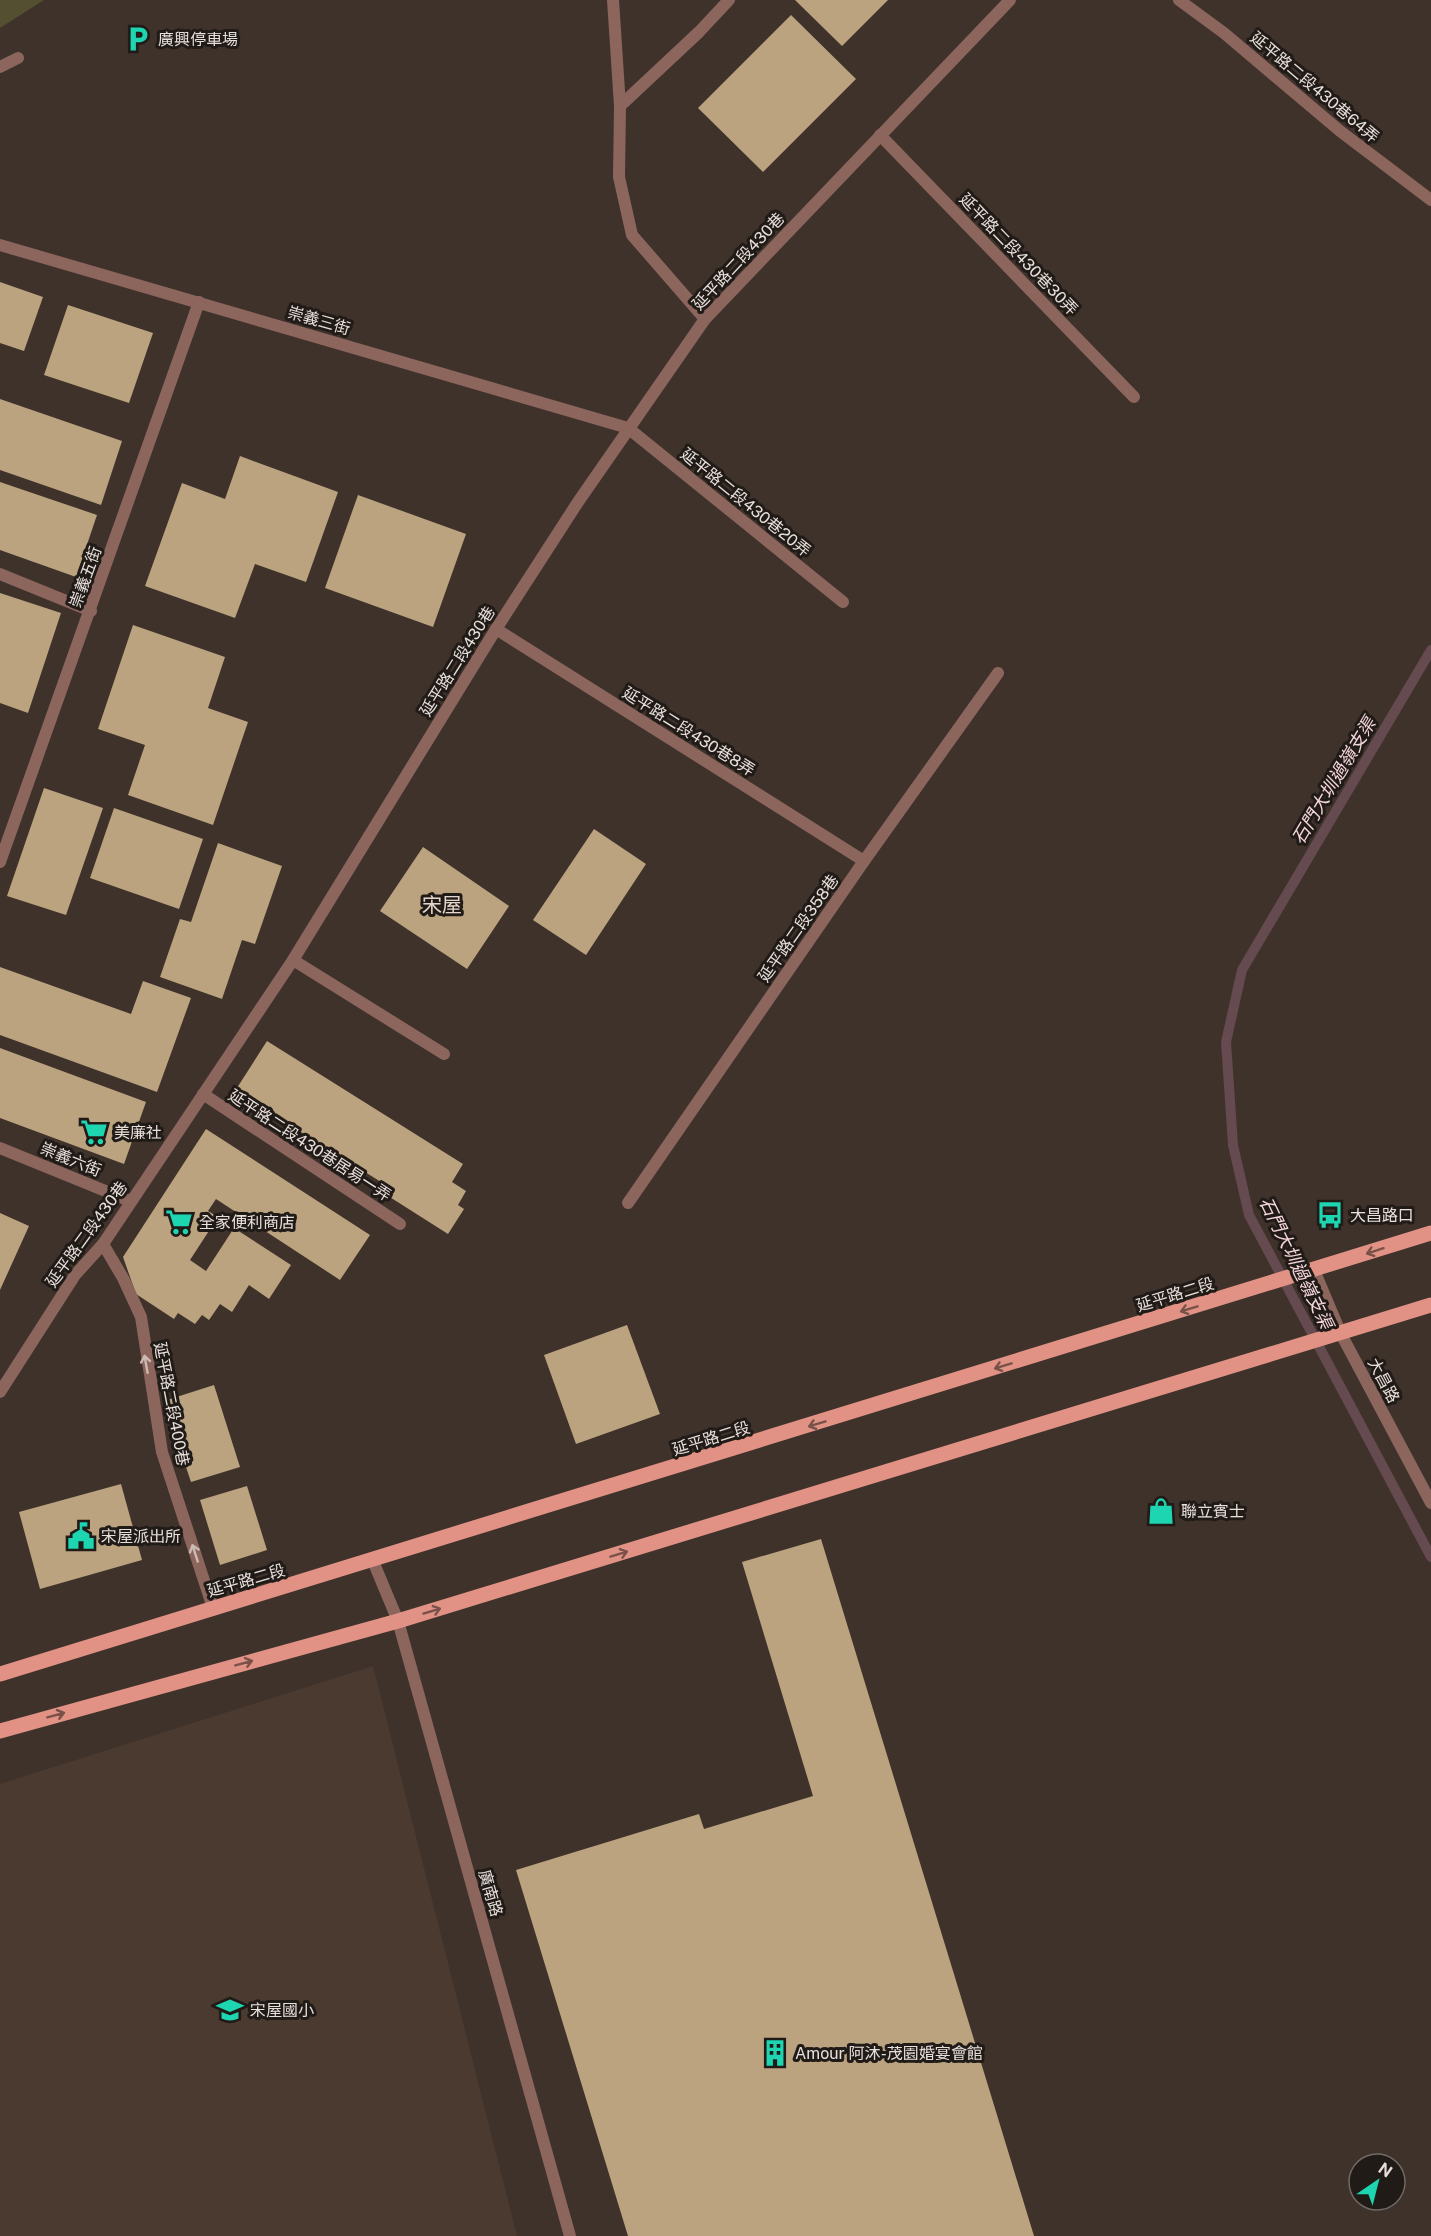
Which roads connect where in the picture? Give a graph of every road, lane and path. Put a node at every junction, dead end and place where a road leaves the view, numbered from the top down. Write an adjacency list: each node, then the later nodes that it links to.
1 (613, 0): 7 (street)
2 (729, 0): 7 (street)
3 (1010, 0): 8 (street, 延平路二段430巷)
4 (1179, 0): 9 (street, 延平路二段430巷64弄)
5 (18, 58): 6 (street)
6 (0, 67)
7 (620, 106): 12 (street)
8 (880, 135): 12 (street, 延平路二段430巷); 13 (street, 延平路二段430巷30弄)
9 (1431, 200)
10 (0, 245): 11 (street, 崇義三街)
11 (199, 302): 14 (street, 崇義三街); 17 (street, 崇義五街)
12 (705, 319): 14 (street, 延平路二段430巷)
13 (1134, 397)
14 (628, 428): 16 (street, 延平路二段430巷20弄); 18 (street, 延平路二段430巷)
15 (0, 574): 17 (street)
16 (843, 602)
17 (91, 611): 21 (street, 崇義五街)
18 (496, 629): 20 (street, 延平路二段430巷8弄); 22 (street, 延平路二段430巷)
19 (998, 673): 20 (street, 延平路二段358巷)
20 (864, 861): 27 (street, 延平路二段358巷)
21 (0, 862)
22 (293, 960): 23 (street); 24 (street, 延平路二段430巷)
23 (444, 1053)
24 (203, 1094): 26 (street, 延平路二段430巷); 28 (street, 延平路二段430巷居易一弄)
25 (0, 1148): 26 (street, 崇義六街)
26 (130, 1201): 30 (street, 延平路二段430巷)
27 (628, 1203)
28 (400, 1224)
29 (1431, 1233): 31 (main road, 延平路二段, one-way to 31)
30 (102, 1244): 34 (street, 延平路二段430巷); 37 (street, 延平路二段400巷, one-way to 30)
31 (1314, 1270): 33 (street, 大昌路); 36 (main road, 延平路二段, one-way to 36)
32 (1431, 1305): 33 (main road)
33 (1341, 1334): 35 (street, 大昌路); 38 (main road, one-way to 33)
34 (0, 1392)
35 (1431, 1503)
36 (373, 1561): 37 (main road, 延平路二段); 38 (street, 廣南路)
37 (213, 1608): 39 (main road, 延平路二段)
38 (398, 1621): 40 (main road, one-way to 38); 41 (street, 廣南路)
39 (0, 1674)
40 (0, 1731)
41 (570, 2236)

